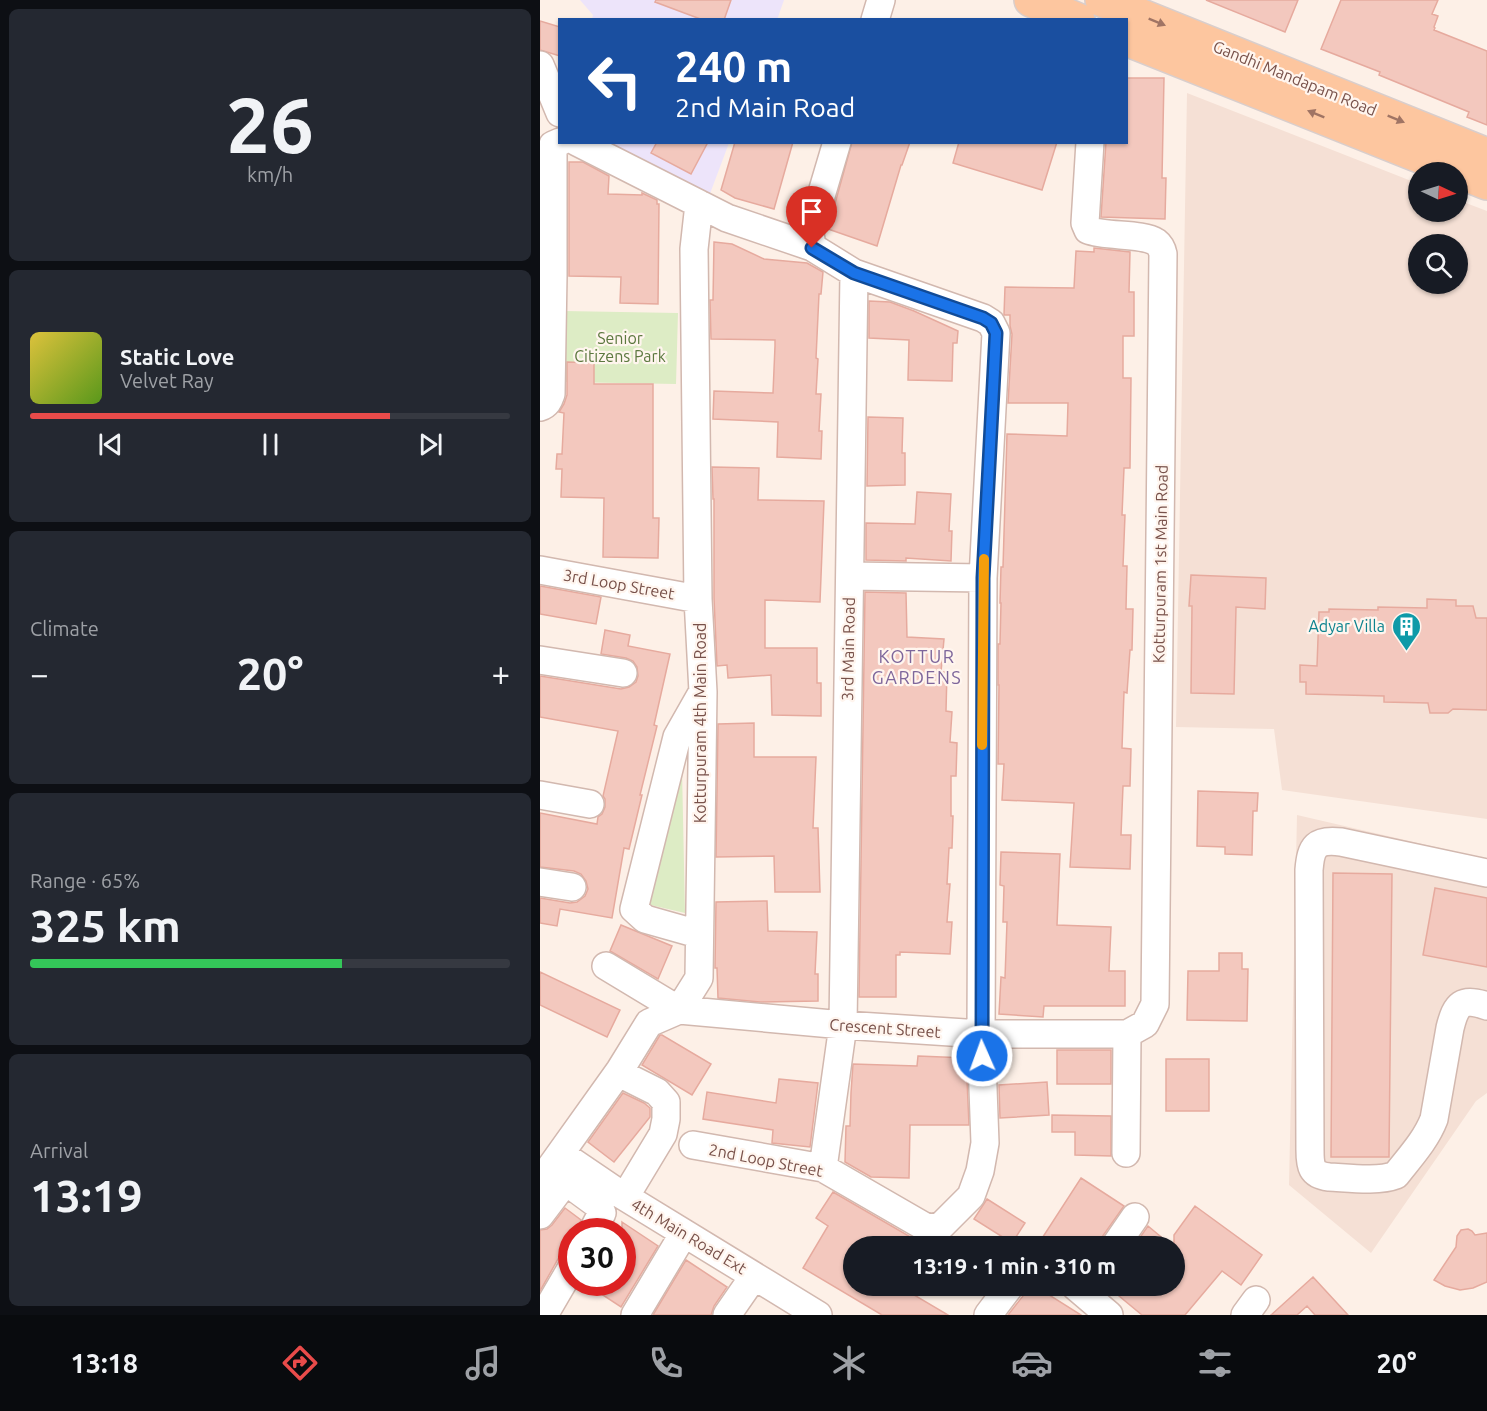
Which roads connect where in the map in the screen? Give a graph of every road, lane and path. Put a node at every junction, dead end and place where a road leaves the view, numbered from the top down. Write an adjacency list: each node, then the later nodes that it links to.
1 (881, 0): 4 (street)
2 (1031, 0): 5 (main road)
3 (1103, 7): 13 (main road, Gandhi Mandapam Road, one-way to 13)
4 (876, 18)
5 (1073, 18)
6 (1128, 40): 14 (main road, Gandhi Mandapam Road, one-way to 6)
7 (540, 65): 8 (street)
8 (558, 108)
9 (558, 143): 18 (street)
10 (581, 144): 15 (street)
11 (836, 144): 16 (street)
12 (1090, 144): 38 (street, Kotturpuram 1st Main Road)
13 (1487, 155)
14 (1487, 183)
15 (699, 204): 16 (street, 2nd Loop Street); 23 (street, Kotturpuram 4th Main Road)
16 (812, 248): 17 (street, 2nd Loop Street)
17 (854, 273): 21 (street, 3rd Main Road); 22 (street, 2nd Loop Street)
18 (547, 275): 19 (street)
19 (540, 407)
20 (540, 570): 23 (street, 3rd Loop Street)
21 (850, 576): 22 (street); 36 (street, 3rd Main Road)
22 (983, 578): 37 (street, 2nd Loop Street)
23 (698, 598): 26 (street, Kotturpuram 4th Main Road)
24 (540, 660): 25 (street)
25 (622, 673)
26 (703, 692): 32 (street, Kotturpuram 4th Main Road); 32 (street)
27 (540, 795): 28 (street)
28 (590, 804)
29 (1487, 873): 34 (street)
30 (540, 882): 31 (street)
31 (572, 887)
32 (699, 934): 35 (street, Kotturpuram 4th Main Road)
33 (606, 966): 35 (street)
34 (1487, 1006)
35 (679, 1010): 36 (street, Crescent Street); 39 (street)
36 (843, 1025): 37 (street, Crescent Street); 43 (street, 3rd Main Road)
37 (981, 1034): 38 (street, Crescent Street); 43 (street, 2nd Loop Street)
38 (1127, 1034): 41 (street)
39 (620, 1070): 42 (street); 45 (street)
40 (693, 1145): 43 (street, 2nd Loop Street)
41 (1126, 1153)
42 (561, 1154): 44 (street); 45 (street, 4th Main Road Ext)
43 (823, 1168)
44 (540, 1182)
45 (625, 1197): 49 (street, 4th Main Road Ext)
46 (540, 1215): 48 (street)
47 (1136, 1217): 50 (street)
48 (599, 1218)
49 (684, 1233): 51 (street, 4th Main Road Ext); 56 (street)
50 (1122, 1236)
51 (760, 1279): 57 (street); 58 (street); 59 (street, 4th Main Road Ext)
52 (558, 1291): 55 (street)
53 (1002, 1296): 60 (street)
54 (1091, 1296): 61 (street)
55 (544, 1315)
56 (635, 1315)
57 (728, 1315)
58 (745, 1315)
59 (818, 1315)
60 (988, 1315)
61 (1109, 1315)

